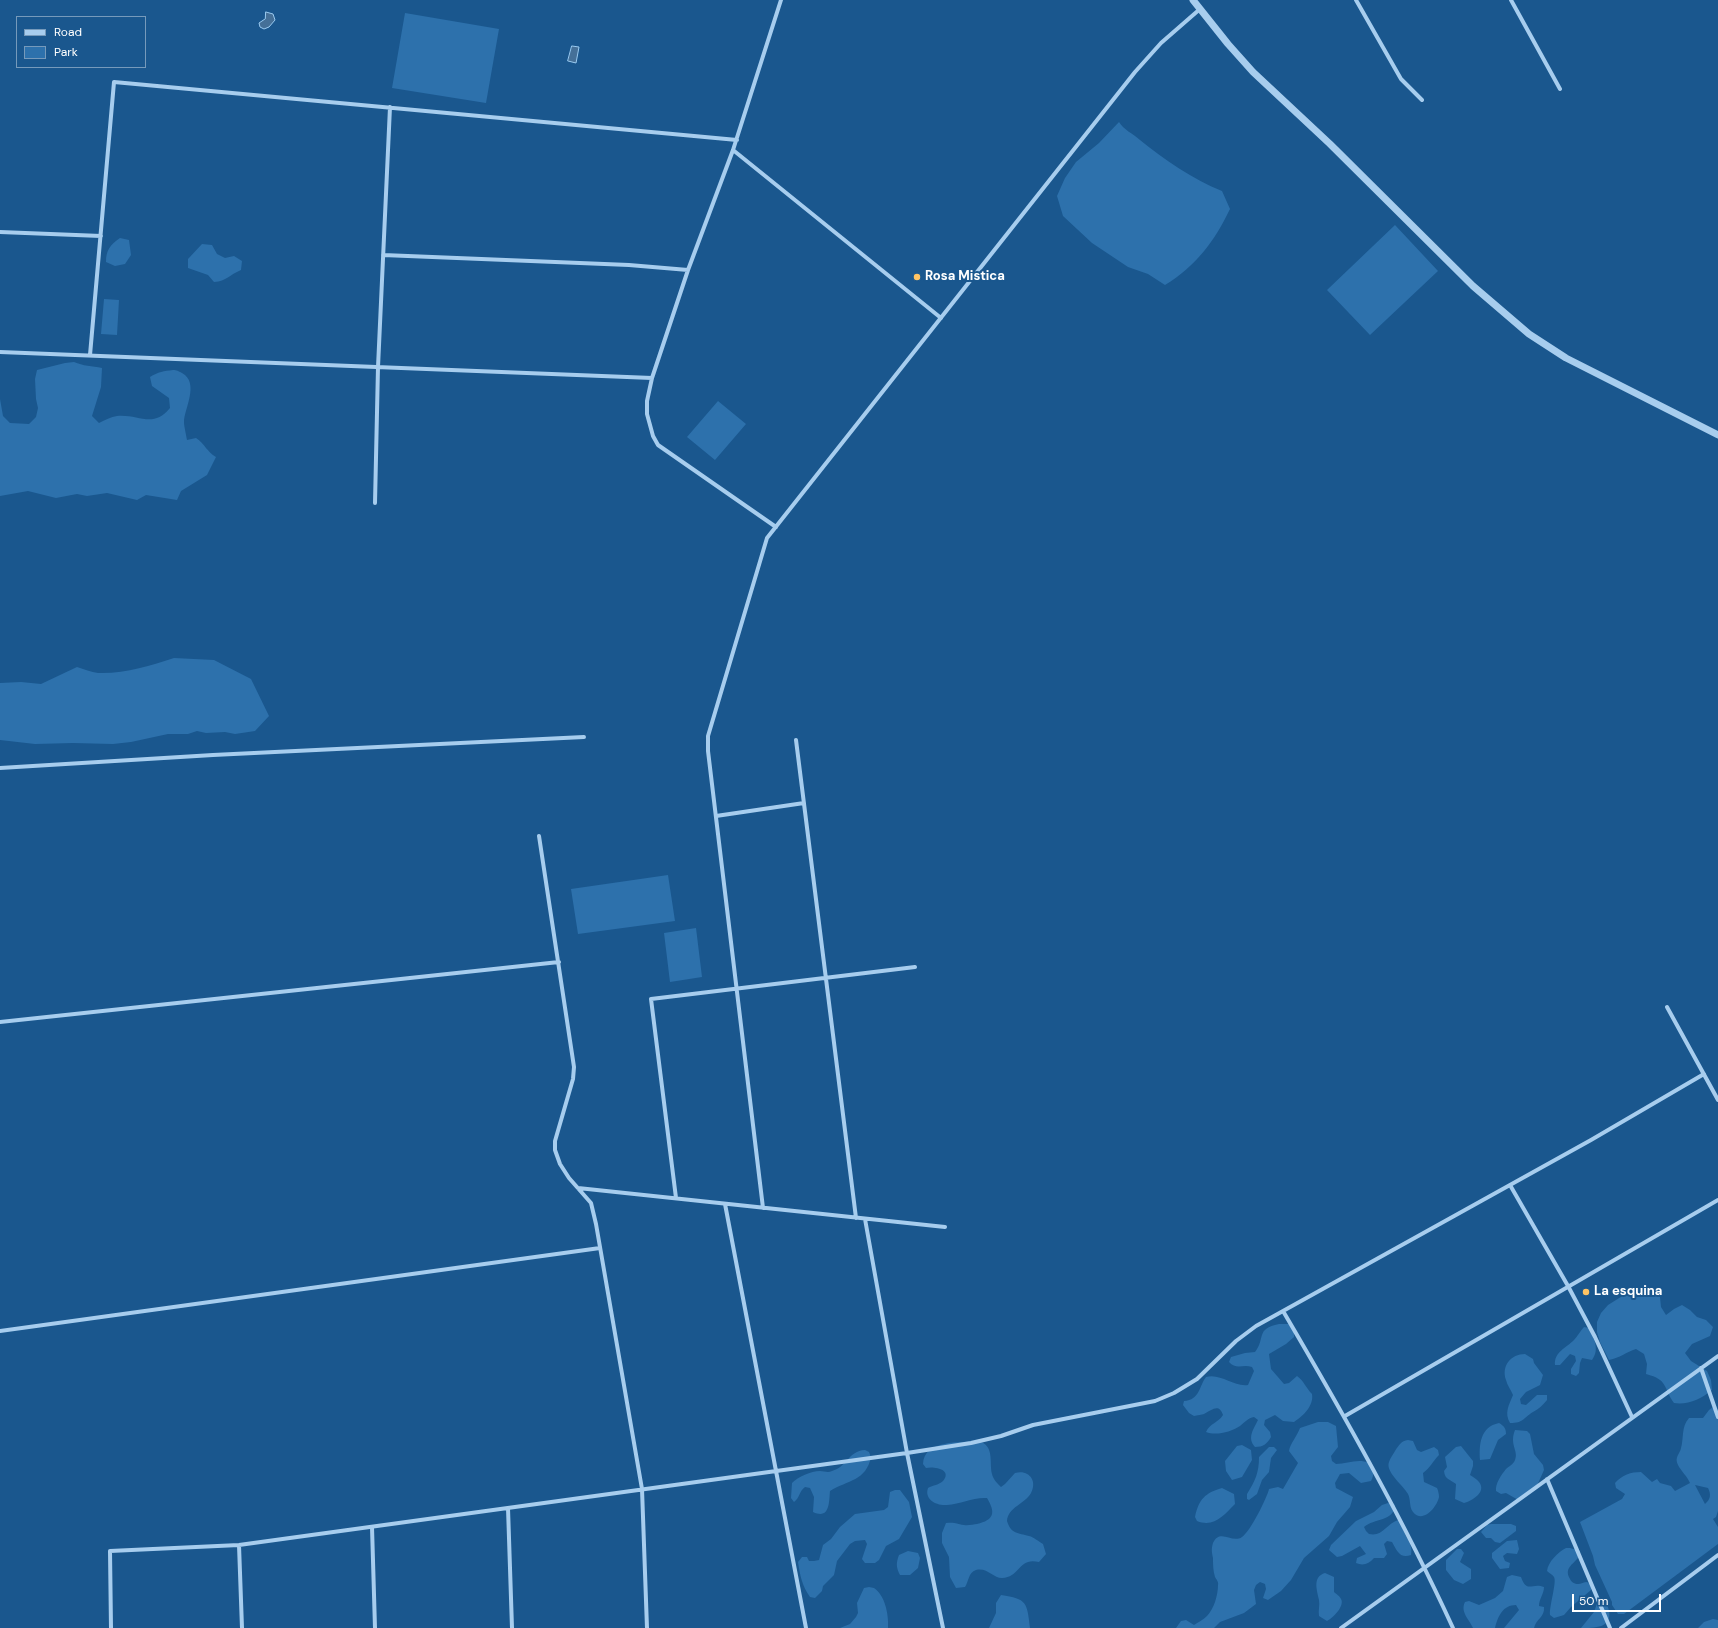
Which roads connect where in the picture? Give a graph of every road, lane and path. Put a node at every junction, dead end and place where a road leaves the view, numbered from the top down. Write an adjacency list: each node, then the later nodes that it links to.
1 (781, 0): 9 (street)
2 (1193, 0): 5 (street)
3 (1356, 0): 7 (street)
4 (1510, 0): 6 (street)
5 (1200, 9): 15 (street); 20 (street)
6 (1560, 89)
7 (1422, 100)
8 (390, 107): 9 (street); 12 (street); 13 (street)
9 (737, 140): 10 (street)
10 (734, 150): 14 (street); 15 (street)
11 (0, 232): 12 (street)
12 (101, 236): 17 (street)
13 (383, 255): 14 (street); 18 (street)
14 (688, 270): 19 (street)
15 (942, 318): 22 (street)
16 (0, 352): 17 (street)
17 (90, 355): 18 (street)
18 (378, 367): 19 (street); 21 (street)
19 (652, 378): 22 (street)
20 (1718, 435)
21 (375, 503)
22 (776, 527): 27 (street)
23 (584, 737): 25 (street)
24 (796, 740): 26 (street)
25 (0, 768)
26 (804, 803): 27 (street); 31 (street)
27 (716, 816): 32 (street)
28 (539, 836): 29 (street)
29 (559, 962): 34 (street); 38 (street)
30 (914, 967): 31 (street)
31 (826, 977): 32 (street); 43 (street)
32 (737, 988): 39 (street); 42 (street)
33 (1667, 1007): 35 (street)
34 (0, 1022)
35 (1704, 1074): 36 (street); 37 (street)
36 (1718, 1100)
37 (1510, 1185): 47 (street); 48 (street)
38 (578, 1188): 39 (street); 46 (street)
39 (676, 1198): 41 (street)
40 (1718, 1200): 47 (street)
41 (725, 1204): 42 (street); 56 (street)
42 (763, 1208): 43 (street)
43 (856, 1218): 44 (street)
44 (865, 1219): 45 (street); 55 (street)
45 (945, 1227)
46 (600, 1248): 49 (street); 58 (street)
47 (1568, 1286): 52 (street); 54 (street)
48 (1283, 1311): 52 (street); 55 (street)
49 (0, 1331)
50 (1718, 1356): 51 (street)
51 (1701, 1368): 53 (street); 54 (street)
52 (1345, 1416): 63 (street)
53 (1718, 1417)
54 (1632, 1418): 57 (street)
55 (907, 1453): 56 (street); 70 (street)
56 (775, 1471): 58 (street); 69 (street)
57 (1547, 1479): 63 (street); 73 (street)
58 (642, 1489): 59 (street); 68 (street)
59 (508, 1508): 60 (street); 67 (street)
60 (372, 1526): 61 (street); 66 (street)
61 (239, 1545): 64 (street); 65 (street)
62 (1718, 1554): 74 (street)
63 (1425, 1567): 71 (street); 72 (street)
64 (111, 1628)
65 (242, 1628)
66 (375, 1628)
67 (512, 1628)
68 (647, 1628)
69 (806, 1628)
70 (943, 1628)
71 (1341, 1628)
72 (1453, 1628)
73 (1610, 1628)
74 (1622, 1628)

